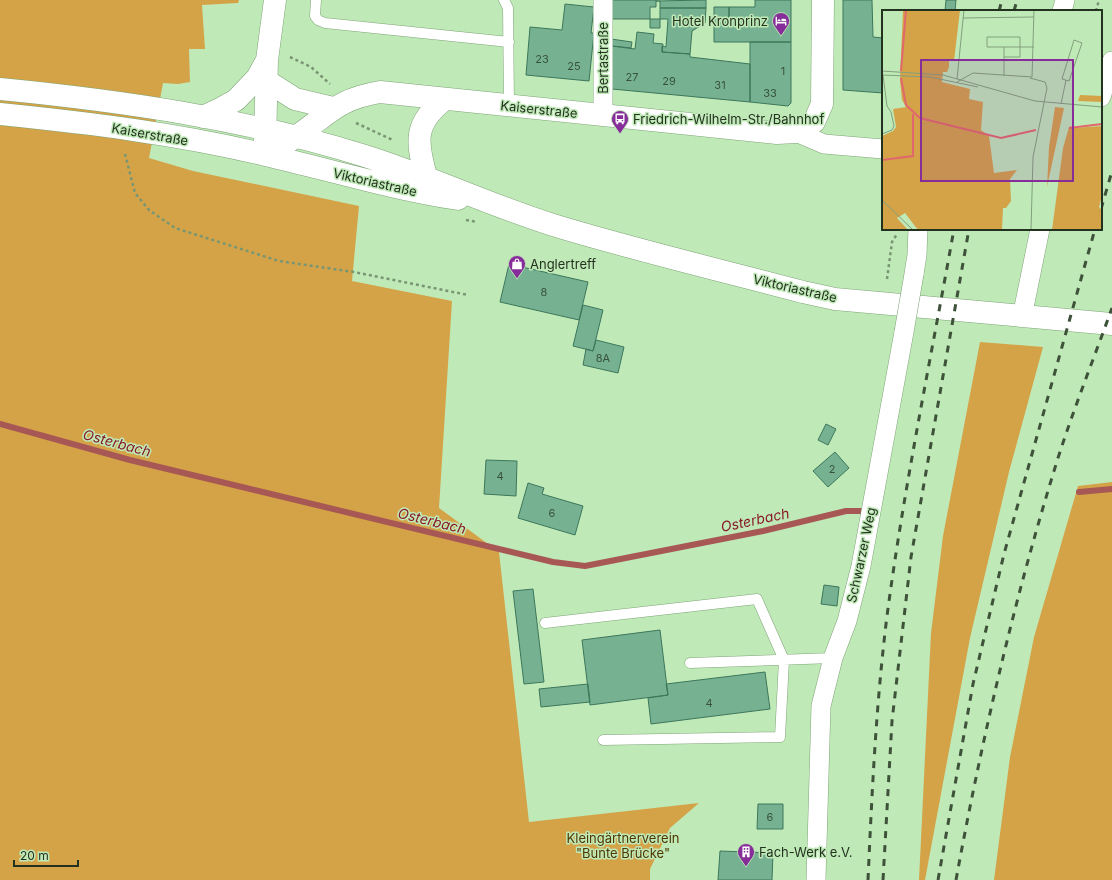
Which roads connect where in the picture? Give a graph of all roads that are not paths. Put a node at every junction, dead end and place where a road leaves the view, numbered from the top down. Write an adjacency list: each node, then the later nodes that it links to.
1 (275, 0): 10 (main road)
2 (316, 0): 8 (lane)
3 (504, 0): 8 (lane)
4 (603, 0): 17 (street, Bertastraße)
5 (823, 0): 20 (main road)
6 (1065, 0): 7 (street)
7 (1062, 10)
8 (509, 42): 15 (lane)
9 (1112, 61): 12 (street)
10 (274, 66): 13 (main road); 18 (main road); 19 (main road)
11 (0, 89): 18 (main road, Kaiserstraße)
12 (1102, 94)
13 (333, 98): 14 (main road, Kaiserstraße); 21 (main road, Kaiserstraße)
14 (445, 99): 15 (main road, Kaiserstraße); 24 (main road)
15 (509, 106): 17 (main road, Kaiserstraße)
16 (0, 114): 23 (main road, Kaiserstraße)
17 (603, 115): 20 (main road, Kaiserstraße)
18 (203, 116): 19 (main road, Kaiserstraße)
19 (266, 130): 21 (main road, Kaiserstraße); 23 (main road)
20 (796, 132): 22 (street)
21 (296, 137): 23 (main road, Kaiserstraße); 24 (main road, Viktoriastraße)
22 (882, 149)
23 (265, 155): 25 (main road, Viktoriastraße)
24 (426, 176): 25 (main road, Viktoriastraße)
25 (487, 203): 28 (main road, Viktoriastraße)
26 (918, 230): 31 (street, Schwarzer Weg, bridge)
27 (1040, 230): 28 (street)
28 (1022, 317): 29 (main road, Viktoriastraße)
29 (1112, 324)
30 (545, 623): 32 (lane)
31 (833, 658): 32 (lane); 35 (street, Schwarzer Weg)
32 (784, 660): 33 (lane); 34 (lane)
33 (690, 663)
34 (603, 740)
35 (816, 880)

